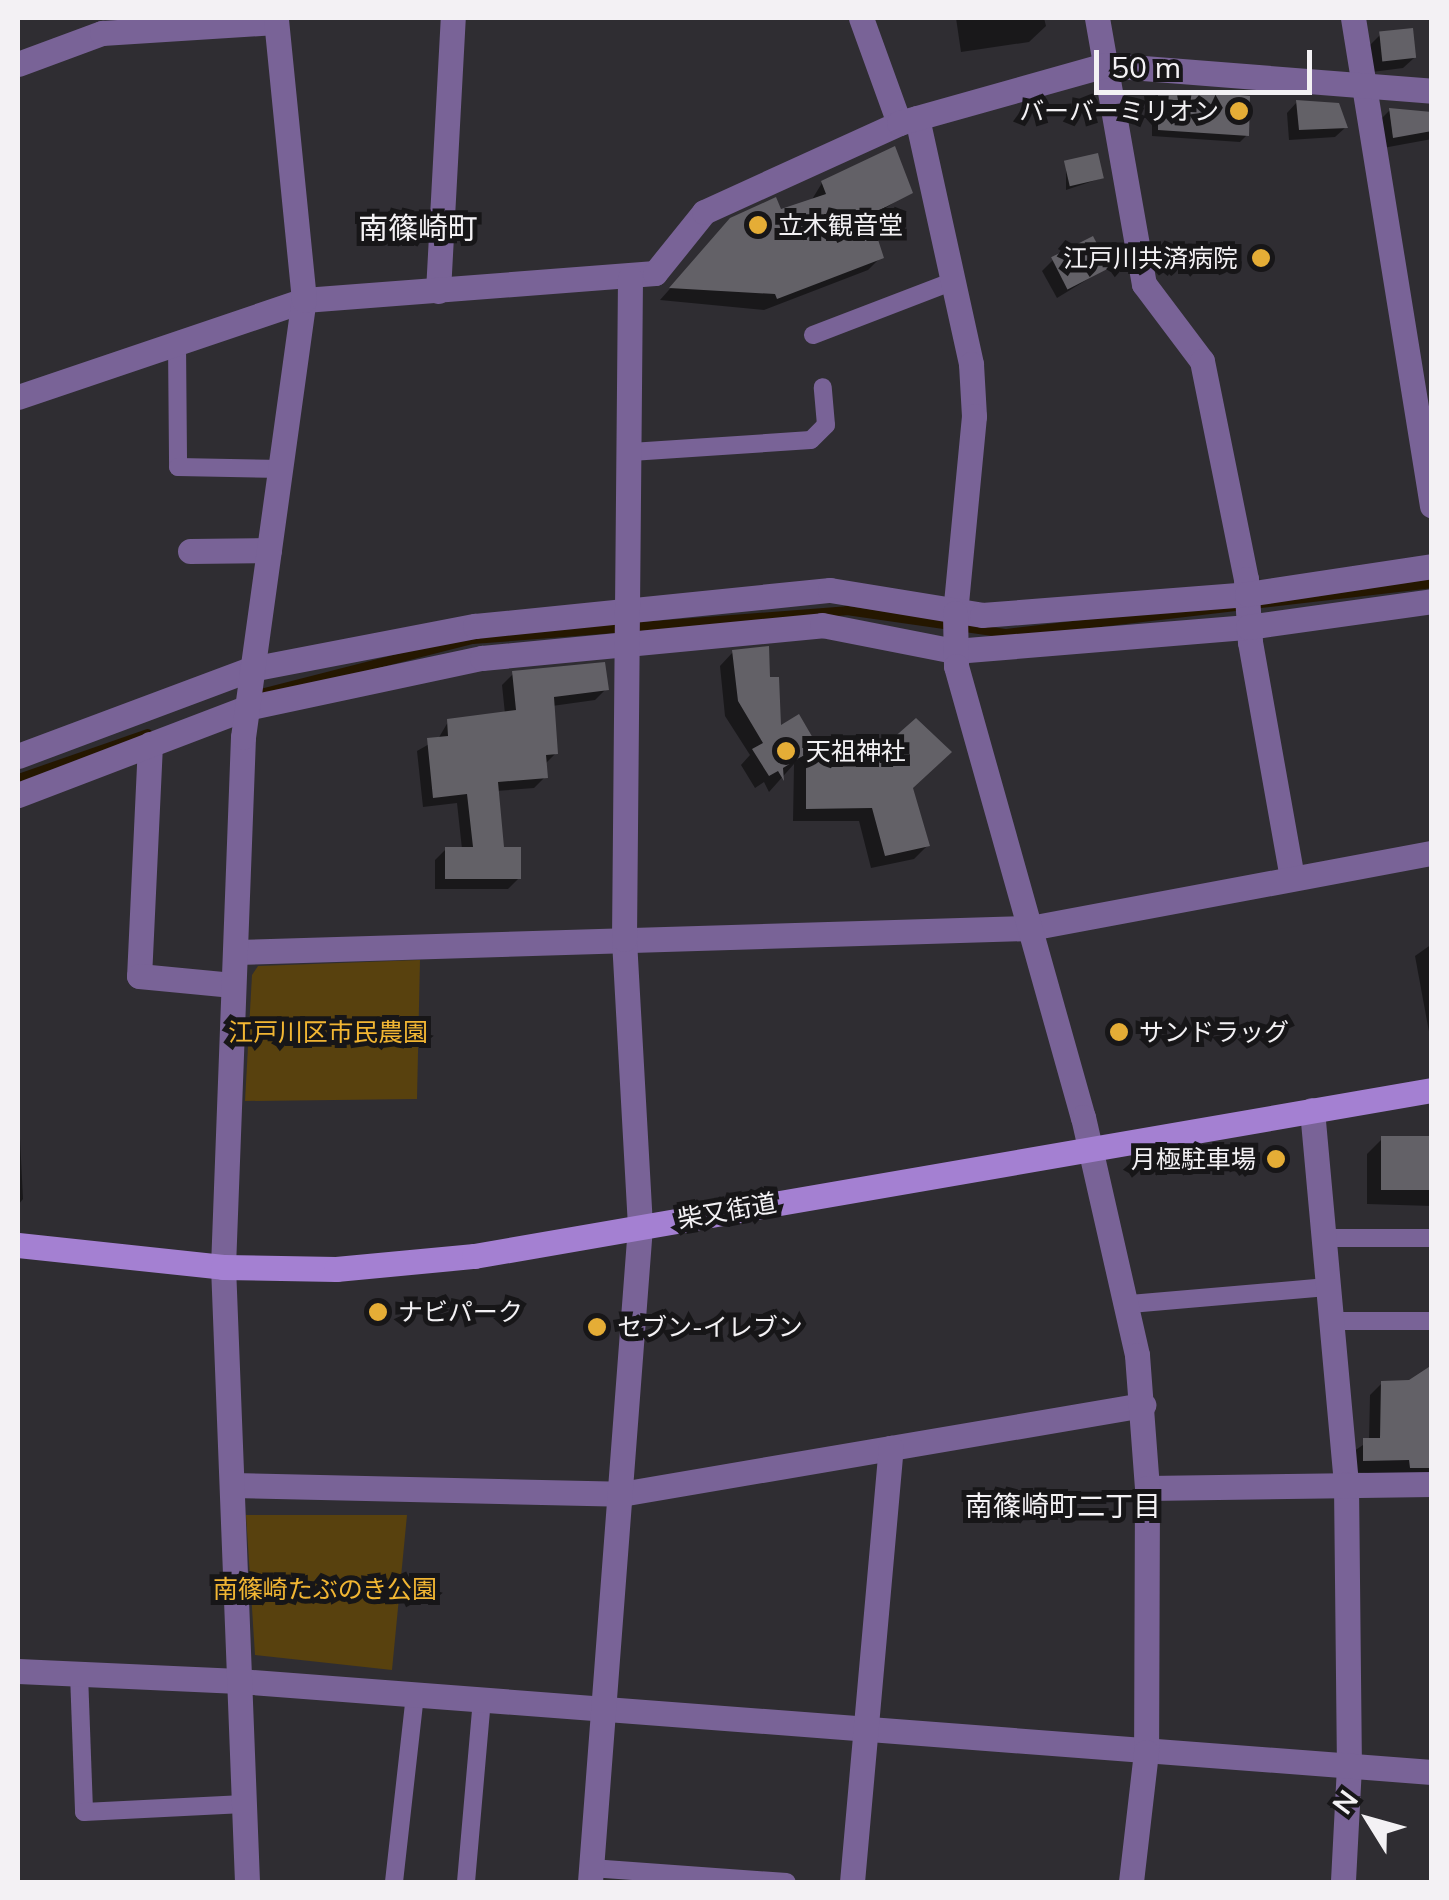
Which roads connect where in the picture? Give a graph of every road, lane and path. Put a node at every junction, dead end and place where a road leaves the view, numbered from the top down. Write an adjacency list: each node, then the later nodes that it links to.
1 (453, 18): 13 (street)
2 (861, 18): 10 (street)
3 (1097, 18): 7 (street)
4 (1353, 18): 8 (street)
5 (276, 20): 6 (street); 14 (street)
6 (18, 64)
7 (1105, 64): 8 (street); 10 (street); 27 (street)
8 (1360, 85): 9 (street); 21 (street)
9 (1432, 92)
10 (908, 120): 11 (street); 12 (street)
11 (630, 278): 13 (street); 19 (street)
12 (954, 281): 15 (lane); 28 (street)
13 (438, 291): 14 (street)
14 (304, 300): 16 (street); 20 (street)
15 (812, 335)
16 (177, 342): 18 (street); 20 (lane)
17 (822, 387): 19 (lane)
18 (18, 397)
19 (630, 452): 26 (street)
20 (282, 468): 22 (street)
21 (1432, 506)
22 (270, 550): 23 (street); 30 (street)
23 (190, 551)
24 (1432, 566): 27 (street)
25 (1432, 601): 27 (street)
26 (628, 606): 28 (street); 29 (street); 30 (street)
27 (1248, 610): 28 (street); 28 (street); 36 (street)
28 (955, 629): 29 (street); 37 (street)
29 (629, 640): 31 (street); 38 (street)
30 (251, 669): 31 (street); 33 (street)
31 (246, 708): 32 (street); 39 (street)
32 (150, 744): 34 (street); 40 (street)
33 (18, 756)
34 (18, 795)
35 (1432, 853): 36 (street)
36 (1292, 878): 37 (street)
37 (1030, 928): 38 (street); 43 (street)
38 (624, 938): 39 (street); 44 (street)
39 (234, 952): 40 (street)
40 (234, 984): 48 (street)
41 (1432, 1090): 42 (main road, 柴又街道)
42 (1312, 1110): 43 (main road, 柴又街道); 45 (street)
43 (1092, 1150): 44 (main road, 柴又街道); 50 (street)
44 (640, 1226): 48 (main road, 柴又街道); 59 (street)
45 (1325, 1238): 46 (lane); 49 (street)
46 (1432, 1238)
47 (18, 1245): 48 (main road, 柴又街道)
48 (223, 1267): 57 (street)
49 (1330, 1287): 50 (lane); 52 (street)
50 (1130, 1304): 53 (street)
51 (1432, 1321): 52 (lane)
52 (1333, 1322): 55 (street)
53 (1143, 1405): 54 (street); 58 (street)
54 (891, 1448): 59 (street); 66 (street)
55 (1346, 1484): 56 (street); 58 (street); 68 (street)
56 (1432, 1484)
57 (233, 1485): 59 (street); 62 (street)
58 (1148, 1488): 67 (street)
59 (621, 1494): 65 (street)
60 (18, 1671): 61 (street)
61 (79, 1674): 62 (street); 70 (lane)
62 (240, 1681): 63 (street); 70 (street)
63 (414, 1694): 64 (street); 73 (lane)
64 (482, 1700): 65 (street); 74 (lane)
65 (605, 1708): 66 (street); 71 (street)
66 (866, 1728): 67 (street); 76 (street)
67 (1146, 1752): 68 (street); 77 (street)
68 (1349, 1766): 69 (street); 78 (street)
69 (1432, 1772)
70 (244, 1804): 72 (street)
71 (590, 1875): 75 (lane)
72 (247, 1882)
73 (394, 1882)
74 (466, 1882)
75 (786, 1882)
76 (852, 1882)
77 (1131, 1882)
78 (1343, 1882)

